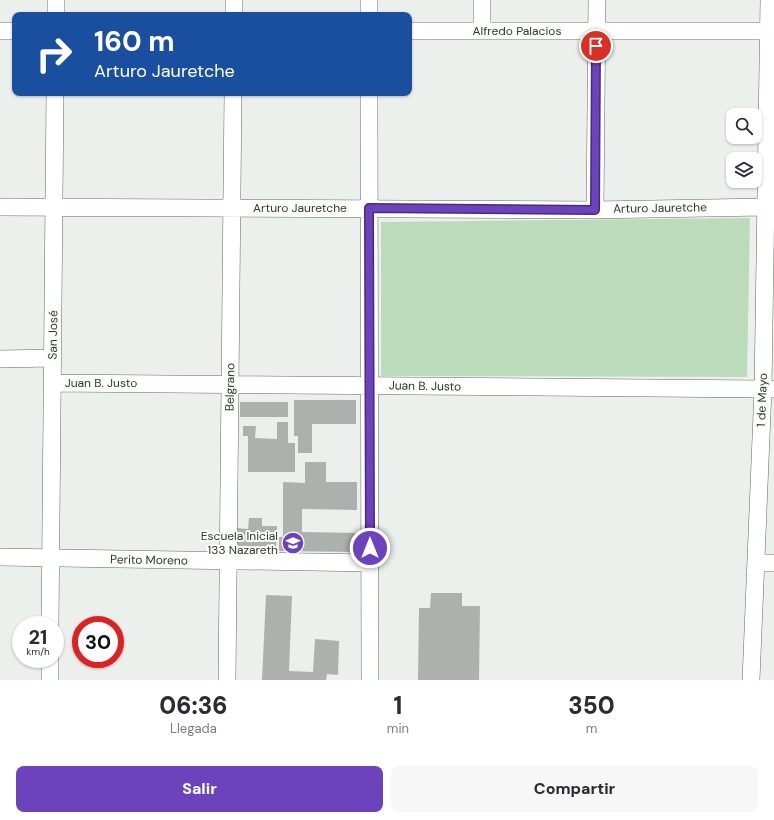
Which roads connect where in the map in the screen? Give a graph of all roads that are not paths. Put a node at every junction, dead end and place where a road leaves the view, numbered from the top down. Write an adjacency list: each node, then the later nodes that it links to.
1 (56, 0): 7 (street)
2 (234, 0): 8 (street)
3 (369, 0): 9 (street)
4 (482, 0): 14 (street)
5 (597, 0): 15 (street)
6 (769, 0): 10 (street, 1 de Mayo)
7 (56, 12)
8 (234, 12)
9 (369, 12)
10 (770, 30): 15 (street, Alfredo Palacios); 21 (street, 1 de Mayo)
11 (0, 31): 12 (street)
12 (12, 31)
13 (412, 31): 14 (street, Alfredo Palacios)
14 (482, 31): 15 (street, Alfredo Palacios)
15 (596, 31): 24 (street)
16 (55, 96): 20 (street, San José)
17 (233, 96): 22 (street, Belgrano)
18 (369, 96): 23 (street)
19 (0, 207): 20 (street, Arturo Jauretche)
20 (54, 207): 22 (street, Arturo Jauretche); 25 (street, San José)
21 (767, 207): 24 (street, Arturo Jauretche); 30 (street, 1 de Mayo)
22 (232, 208): 23 (street, Arturo Jauretche); 28 (street, Belgrano)
23 (369, 208): 24 (street, Arturo Jauretche); 29 (street)
24 (595, 210)
25 (52, 358): 26 (street); 27 (street, San José)
26 (0, 359)
27 (52, 383): 28 (street, Juan B. Justo); 32 (street, San José)
28 (230, 384): 29 (street, Juan B. Justo); 33 (street, Belgrano)
29 (370, 385): 30 (street, Juan B. Justo); 34 (street)
30 (768, 389): 35 (street, 1 de Mayo)
31 (0, 557): 32 (street, Perito Moreno)
32 (51, 558): 33 (street, Perito Moreno); 37 (street, San José)
33 (229, 561): 34 (street, Perito Moreno); 40 (street, Belgrano)
34 (370, 563): 41 (street)
35 (756, 563): 36 (street); 42 (street, 1 de Mayo)
36 (774, 563)
37 (50, 616)
38 (50, 668): 39 (street)
39 (50, 680)
40 (227, 680)
41 (370, 680)
42 (752, 680)

